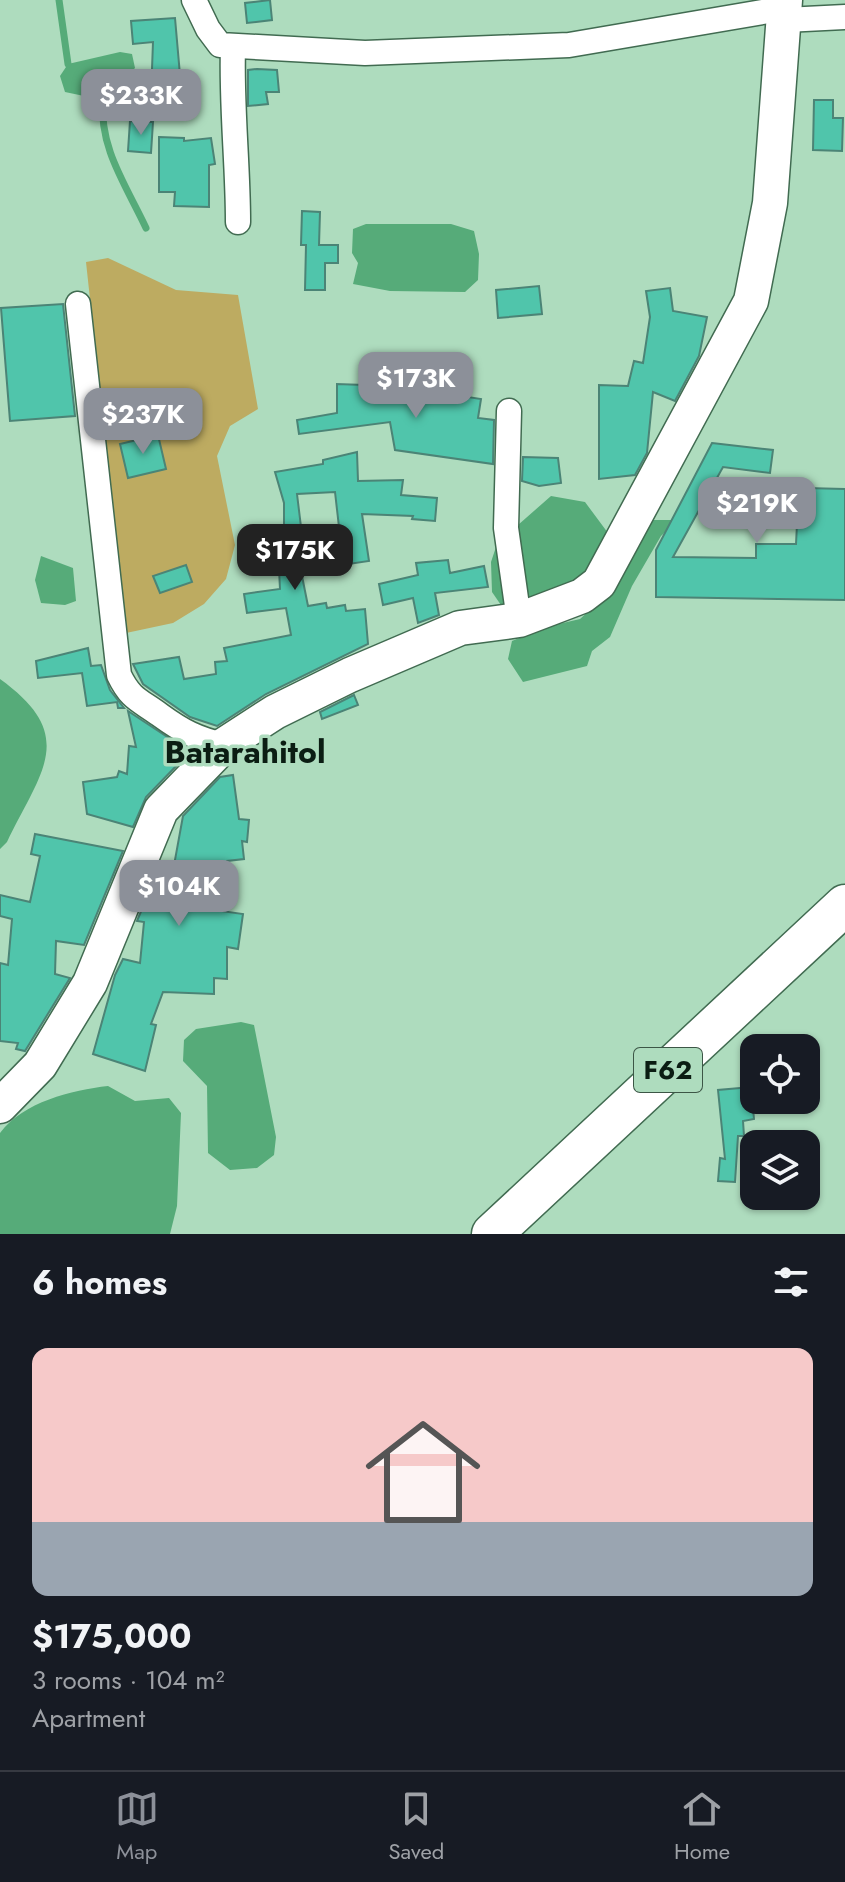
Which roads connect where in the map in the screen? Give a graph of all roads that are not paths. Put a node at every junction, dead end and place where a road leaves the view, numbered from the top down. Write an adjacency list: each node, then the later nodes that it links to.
1 (194, 0): 4 (street)
2 (785, 9): 3 (street); 4 (street); 8 (street)
3 (845, 17)
4 (233, 47): 5 (street)
5 (238, 222)
6 (78, 304): 9 (street)
7 (509, 411): 8 (street)
8 (519, 620): 9 (street)
9 (224, 745): 11 (street)
10 (845, 905): 12 (main road, F62)
11 (0, 1106)
12 (492, 1234)

